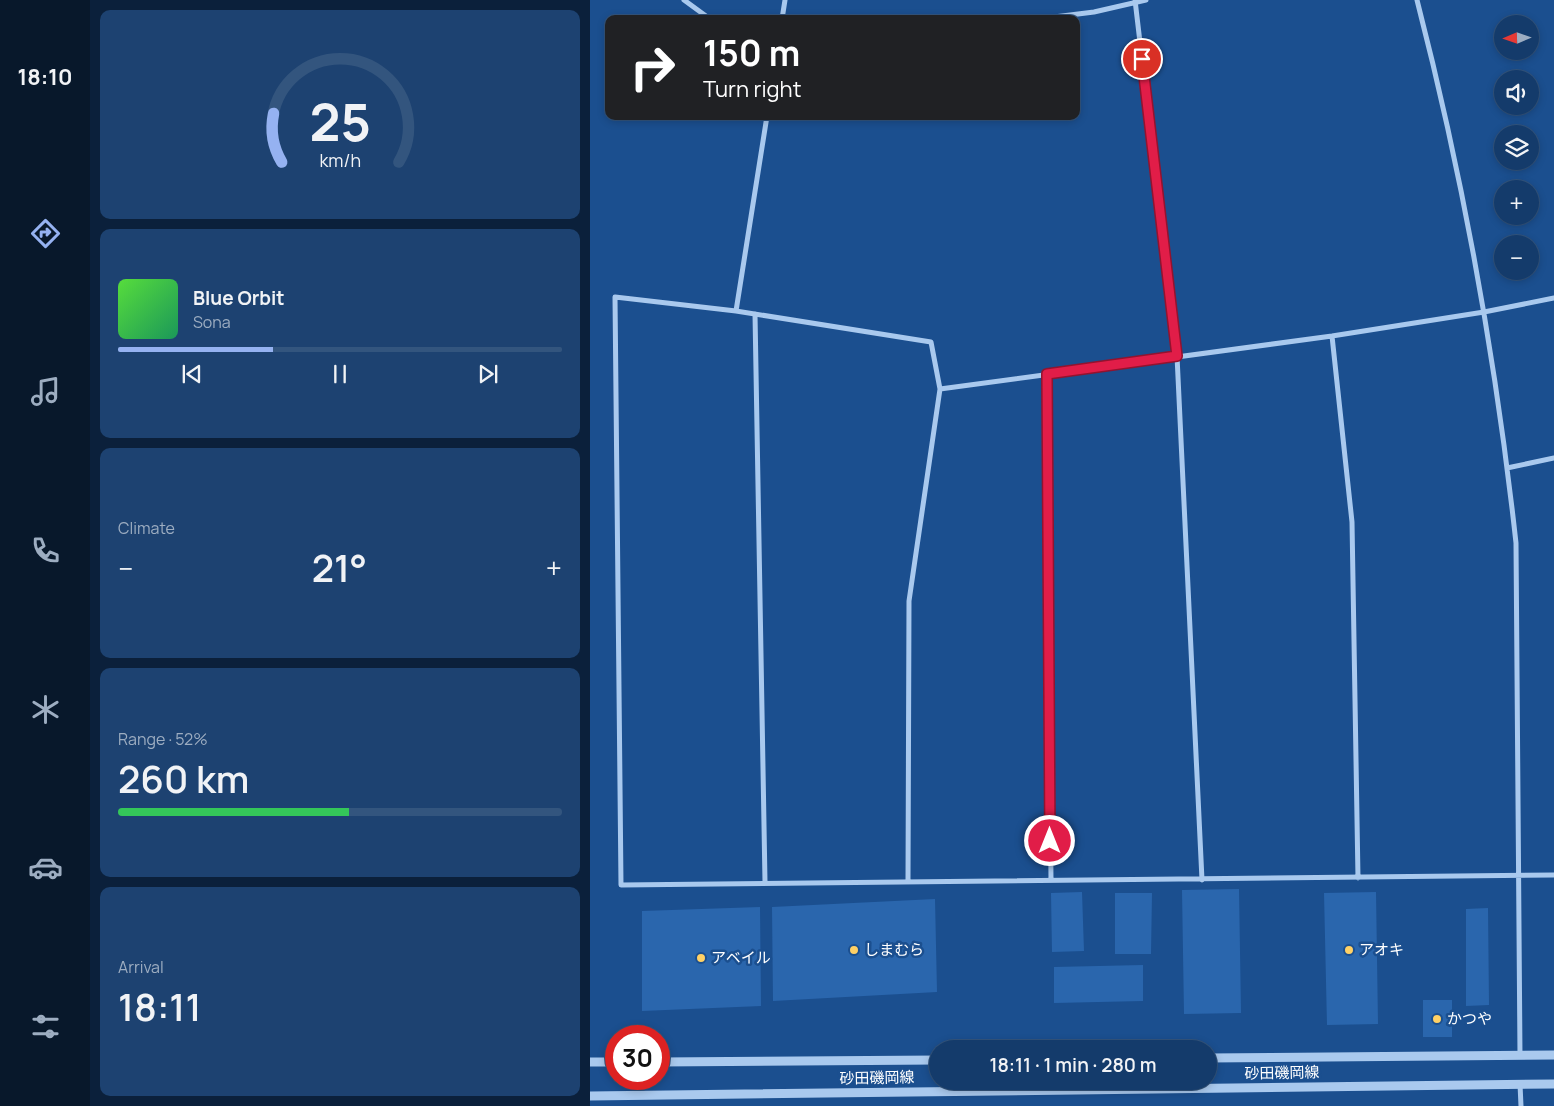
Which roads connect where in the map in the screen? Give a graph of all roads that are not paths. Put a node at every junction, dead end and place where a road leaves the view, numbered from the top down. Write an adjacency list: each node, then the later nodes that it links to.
1 (684, 0): 6 (street)
2 (785, 0): 7 (street)
3 (1146, 0): 5 (street)
4 (1417, 0): 12 (street)
5 (1135, 1): 8 (street); 15 (street)
6 (705, 15)
7 (783, 15)
8 (1070, 15)
9 (766, 120): 11 (street)
10 (1554, 298): 12 (street)
11 (736, 311): 13 (street); 25 (street)
12 (1484, 312): 14 (street); 19 (street)
13 (755, 314): 17 (street); 25 (street)
14 (1332, 336): 15 (street); 22 (street)
15 (1177, 356): 16 (street); 24 (street)
16 (1047, 374): 17 (street); 23 (street)
17 (940, 388): 26 (street)
18 (1554, 458): 19 (street)
19 (1508, 468): 20 (street)
20 (1520, 875): 21 (street); 22 (street); 27 (street)
21 (1554, 875)
22 (1358, 878): 24 (street)
23 (1050, 880): 24 (street); 26 (street)
24 (1202, 880)
25 (765, 882): 26 (street)
26 (908, 882)
27 (1520, 1056): 28 (street, 砂田磯岡線); 29 (street, 砂田磯岡線)
28 (1554, 1056)
29 (1217, 1058)
30 (929, 1060): 33 (street, 砂田磯岡線)
31 (590, 1062): 32 (street)
32 (605, 1062)
33 (670, 1062)
34 (1520, 1084): 35 (street, 砂田磯岡線); 36 (street, 砂田磯岡線); 37 (street)
35 (1554, 1084)
36 (590, 1096)
37 (1521, 1106)

